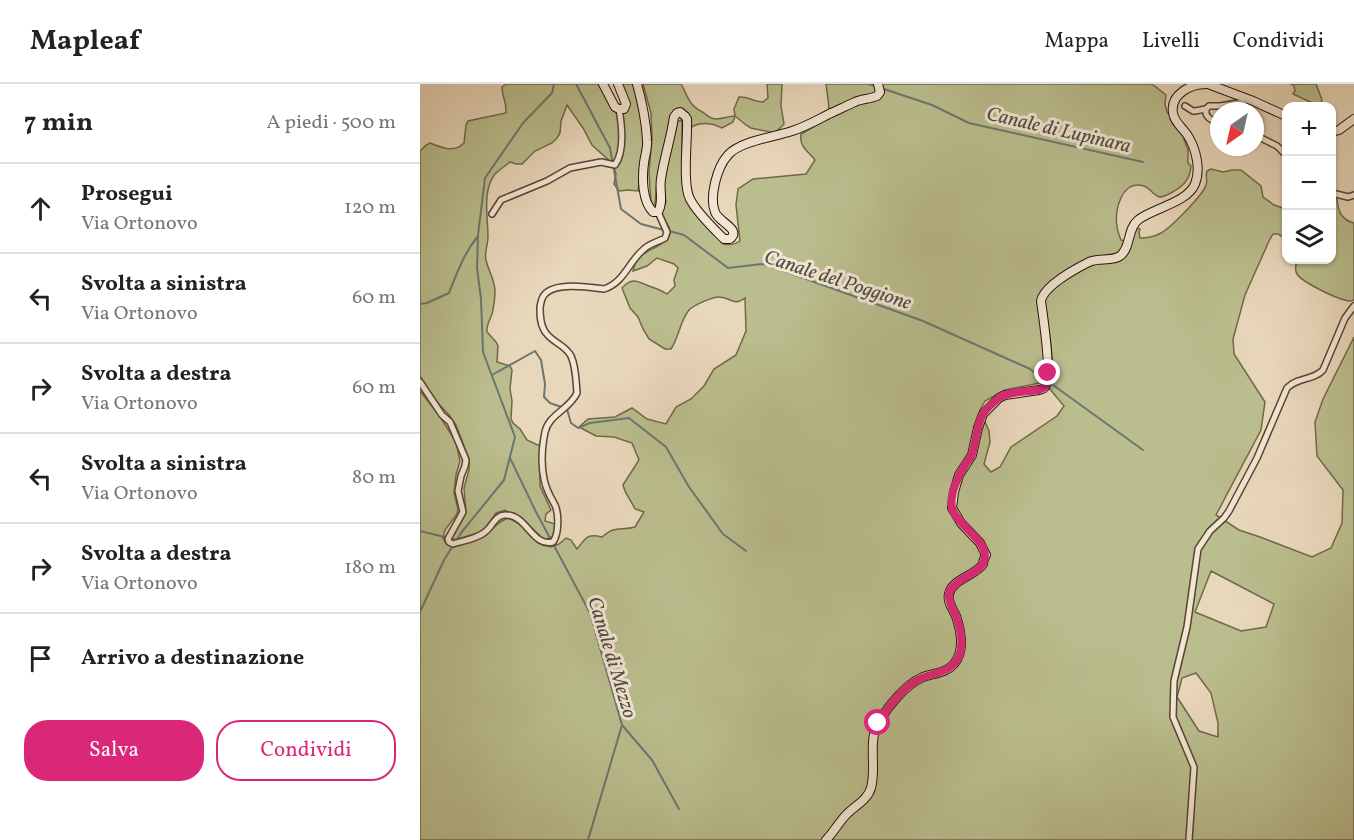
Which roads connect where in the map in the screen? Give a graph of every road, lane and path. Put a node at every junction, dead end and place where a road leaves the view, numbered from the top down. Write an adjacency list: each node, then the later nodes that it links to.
1 (603, 84): 9 (street)
2 (618, 84): 9 (street)
3 (637, 84): 18 (street)
4 (878, 84): 18 (street)
5 (1207, 84): 6 (street); 22 (street)
6 (1230, 92): 8 (street); 10 (street)
7 (1185, 106): 8 (street)
8 (1206, 109): 11 (street)
9 (619, 110): 19 (street)
10 (1282, 114)
11 (1210, 119)
12 (1354, 119): 13 (street)
13 (1336, 130)
14 (1264, 140): 15 (street)
15 (1282, 150)
16 (1336, 195): 17 (street)
17 (1354, 195)
18 (658, 212): 21 (street)
19 (492, 214)
20 (1354, 306): 23 (street)
21 (420, 382)
22 (826, 840)
23 (1189, 840)

